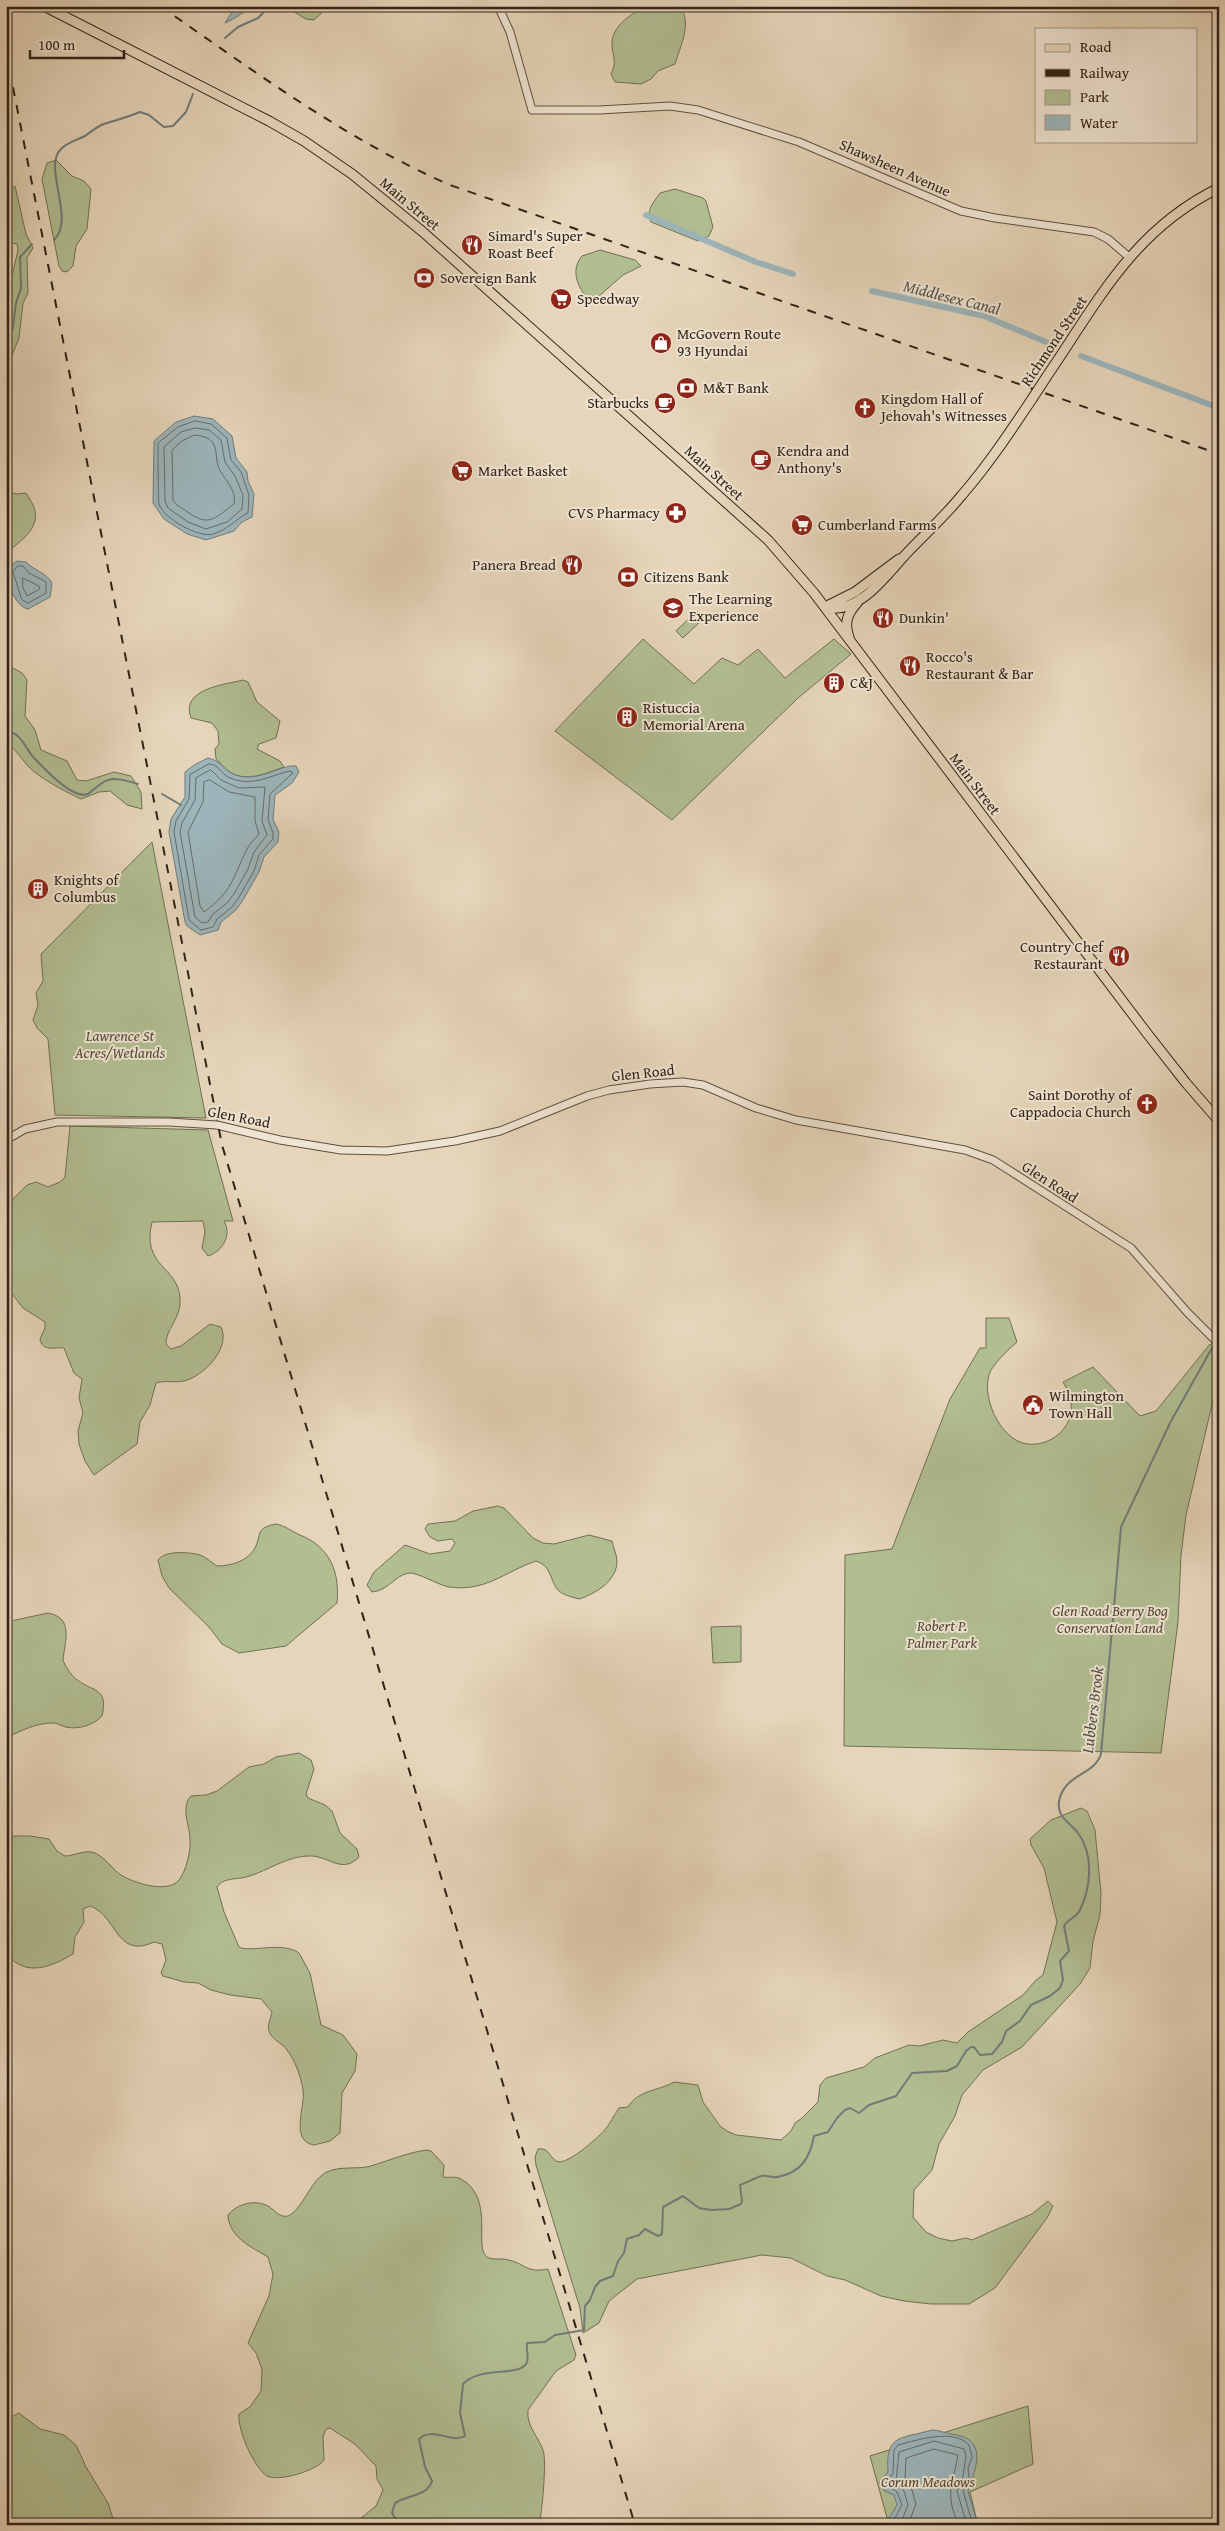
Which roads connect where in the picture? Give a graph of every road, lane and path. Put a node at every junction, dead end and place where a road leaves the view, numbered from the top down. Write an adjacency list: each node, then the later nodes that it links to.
1 (44, 6): 7 (main road, Main Street)
2 (498, 6): 4 (street, Shawsheen Avenue)
3 (1219, 188): 4 (main road)
4 (1129, 257): 5 (main road, Richmond Street, bridge)
5 (905, 554): 6 (main road, Richmond Street); 7 (main road, Richmond Street)
6 (863, 597): 7 (main road, Richmond Street); 8 (main road)
7 (825, 607): 8 (main road, Main Street)
8 (851, 642): 9 (main road, Main Street)
9 (1219, 1121)
10 (6, 1140): 11 (street, Glen Road)
11 (1219, 1344)

